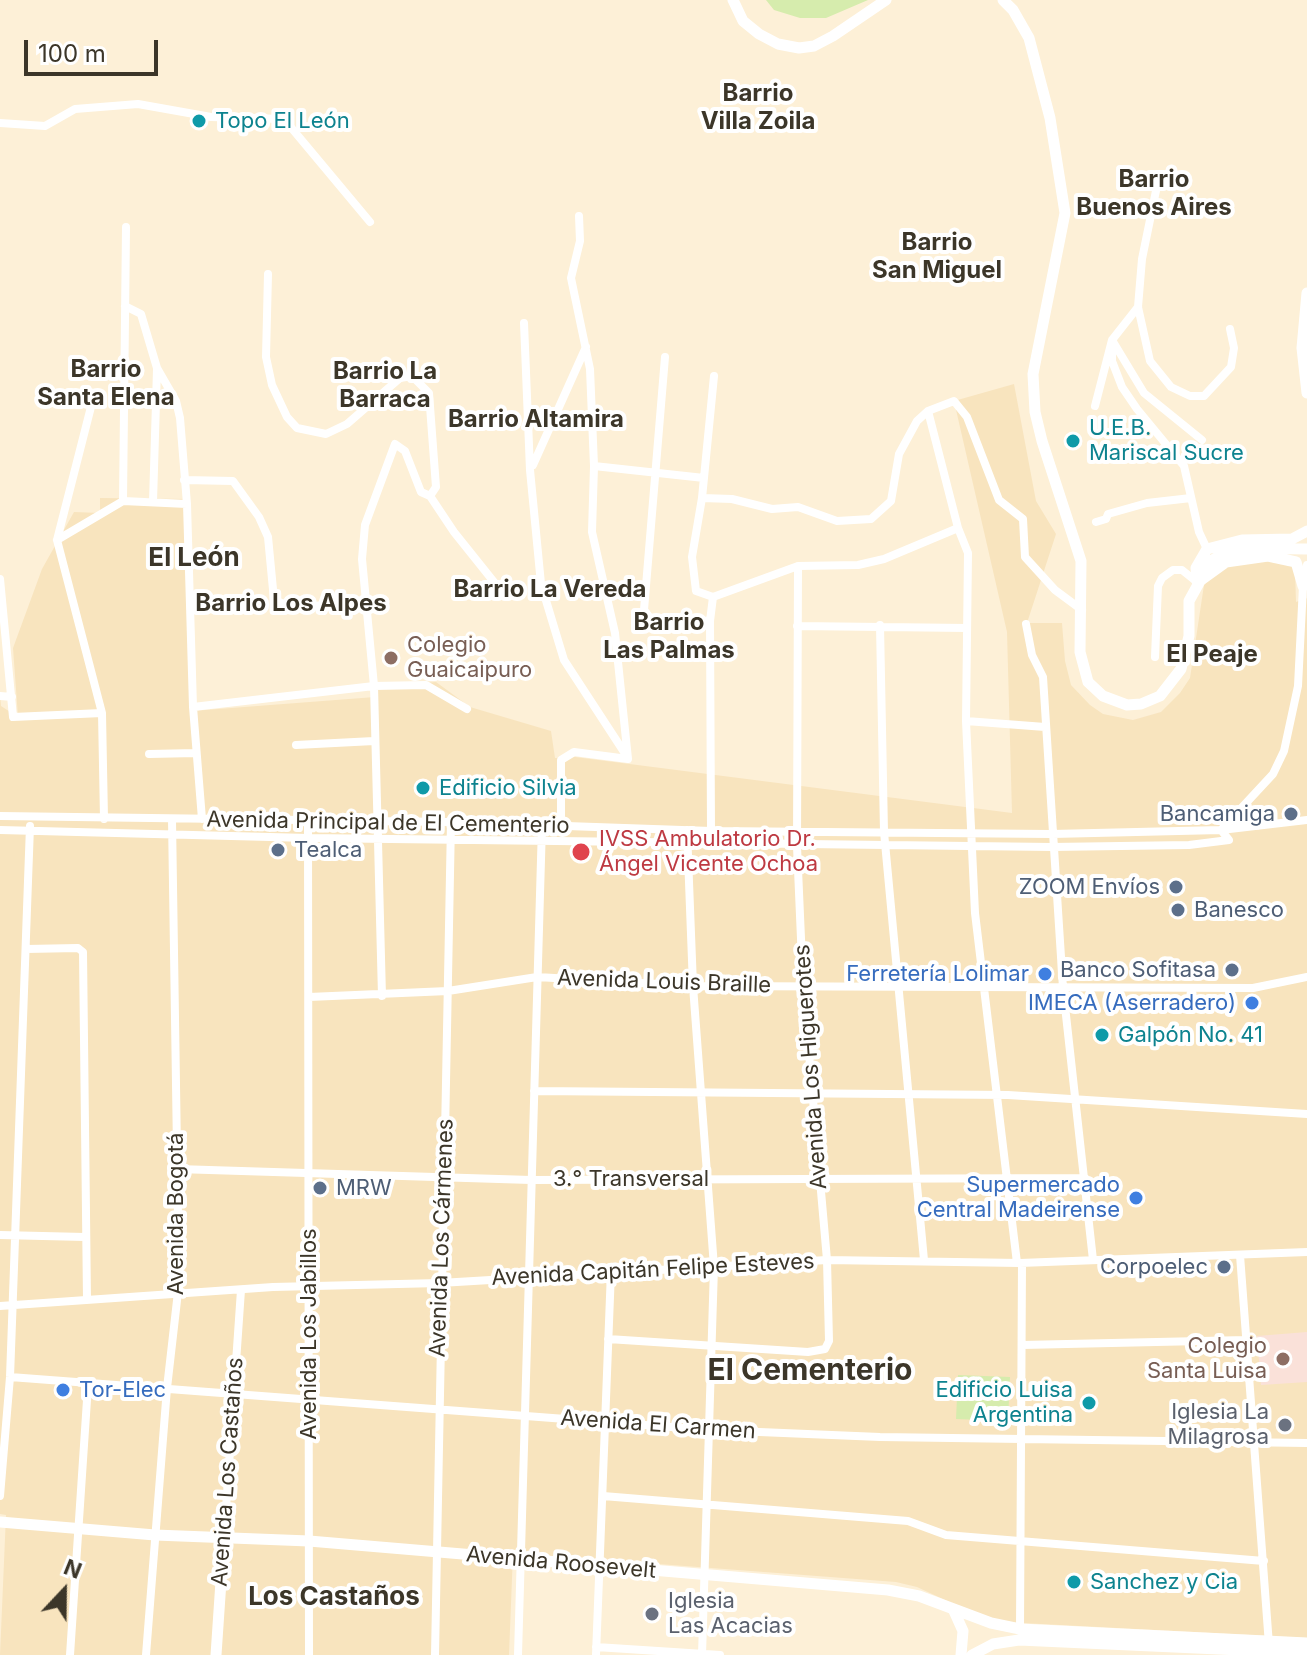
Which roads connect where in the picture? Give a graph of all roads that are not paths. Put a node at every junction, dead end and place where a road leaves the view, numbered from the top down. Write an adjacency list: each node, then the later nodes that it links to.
1 (733, 0): 2 (street)
2 (886, 0)
3 (1003, 0): 50 (street)
4 (0, 123): 7 (street)
5 (1159, 176): 12 (street)
6 (579, 216): 16 (street)
7 (370, 222)
8 (126, 227): 11 (street)
9 (268, 274): 30 (street)
10 (1307, 293): 20 (street)
11 (125, 306): 18 (street); 33 (street)
12 (1138, 307): 14 (street); 15 (street)
13 (524, 323): 26 (street)
14 (1230, 329)
15 (1112, 340): 22 (street); 24 (street); 32 (street)
16 (586, 346): 25 (street); 26 (street)
17 (665, 357): 27 (street)
18 (157, 368): 29 (street); 34 (street)
19 (714, 376): 28 (street)
20 (1307, 393)
21 (93, 399): 39 (street)
22 (1095, 406)
23 (928, 411): 31 (street); 37 (street); 50 (street)
24 (1202, 440)
25 (594, 466): 27 (street); 71 (street)
26 (530, 470): 71 (street)
27 (658, 472): 28 (street); 51 (street)
28 (704, 478): 31 (street)
29 (184, 480): 35 (street); 49 (street)
30 (430, 496): 47 (street); 49 (street)
31 (702, 498): 48 (street)
32 (1191, 498): 36 (street); 41 (street)
33 (123, 501): 34 (street); 39 (street)
34 (153, 502): 35 (street)
35 (187, 504): 62 (street)
36 (1096, 522)
37 (958, 528): 43 (street); 55 (street)
38 (1307, 531): 41 (street)
39 (57, 540): 64 (street)
40 (1307, 549): 41 (street)
41 (1209, 555): 45 (street)
42 (1307, 565): 46 (street)
43 (798, 566): 48 (street); 54 (street, Avenida Los Higuerotes)
44 (0, 579): 61 (street)
45 (1197, 582): 46 (street); 50 (street); 56 (street)
46 (1303, 586): 58 (street)
47 (502, 592)
48 (713, 597): 51 (street)
49 (367, 603): 59 (street)
50 (1082, 610)
51 (710, 621): 88 (street)
52 (1026, 624): 66 (street)
53 (880, 625): 54 (street); 55 (street); 89 (street)
54 (797, 626): 86 (street, Avenida Los Higuerotes)
55 (967, 628): 65 (street)
56 (1155, 657)
57 (1307, 664): 58 (street)
58 (1298, 676): 87 (street)
59 (374, 686): 62 (street); 63 (street); 67 (street)
60 (0, 696): 61 (street)
61 (12, 697): 64 (street)
62 (193, 707): 69 (street)
63 (467, 709)
64 (102, 713): 74 (street)
65 (966, 721): 66 (street); 91 (street)
66 (1045, 727): 92 (street)
67 (374, 741): 68 (street); 79 (street)
68 (296, 745)
69 (196, 753): 70 (street); 76 (street)
70 (149, 754)
71 (628, 759): 82 (street)
72 (0, 816): 73 (street, Avenida Principal de El Cementerio)
73 (30, 816): 74 (street, Avenida Principal de El Cementerio); 84 (street)
74 (104, 819): 75 (street, Avenida Principal de El Cementerio)
75 (172, 819): 76 (street, Avenida Principal de El Cementerio); 90 (street, Avenida Bogotá)
76 (202, 819): 77 (street, Avenida Principal de El Cementerio)
77 (308, 820): 79 (street, Avenida Principal de El Cementerio); 93 (street, Avenida Los Jabillos)
78 (1307, 820): 87 (street, Avenida Principal de El Cementerio)
79 (379, 822): 80 (street, Avenida Principal de El Cementerio); 94 (street)
80 (451, 822): 81 (street, Avenida Principal de El Cementerio); 95 (street, Avenida Los Cármenes)
81 (542, 825): 82 (street, Avenida Principal de El Cementerio); 96 (street)
82 (561, 826): 85 (street, Avenida Principal de El Cementerio)
83 (0, 830): 84 (street)
84 (30, 830): 90 (street); 102 (street)
85 (687, 830): 88 (street, Avenida Principal de El Cementerio); 97 (street)
86 (796, 830): 88 (street, Avenida Principal de El Cementerio); 89 (street, Avenida Principal de El Cementerio); 98 (street, Avenida Los Higuerotes)
87 (1221, 830): 92 (street, Avenida Principal de El Cementerio); 101 (street)
88 (711, 831)
89 (884, 832): 91 (street, Avenida Principal de El Cementerio); 99 (street)
90 (171, 833): 93 (street); 120 (street, Avenida Bogotá)
91 (972, 833): 92 (street, Avenida Principal de El Cementerio); 100 (street)
92 (1052, 834): 101 (street)
93 (308, 838): 94 (street); 112 (street, Avenida Los Jabillos)
94 (379, 838): 95 (street); 111 (street)
95 (450, 839): 96 (street); 110 (street, Avenida Los Cármenes)
96 (542, 840): 97 (street); 103 (street)
97 (687, 845): 98 (street); 106 (street)
98 (797, 846): 99 (street); 105 (street, Avenida Los Higuerotes)
99 (885, 846): 100 (street); 108 (street)
100 (973, 846): 101 (street); 107 (street)
101 (1052, 847): 109 (street)
102 (26, 949): 130 (street); 131 (street)
103 (537, 977): 106 (street, Avenida Louis Braille); 110 (street, Avenida Louis Braille); 113 (street)
104 (1307, 977): 109 (street, Avenida Louis Braille)
105 (803, 985): 106 (street, Avenida Louis Braille); 108 (street, Avenida Louis Braille); 116 (street, Avenida Los Higuerotes)
106 (693, 986): 114 (street)
107 (982, 986): 108 (street, Avenida Louis Braille); 109 (street, Avenida Louis Braille); 117 (street)
108 (899, 987): 115 (street)
109 (1063, 988): 118 (street)
110 (448, 991): 111 (street, Avenida Louis Braille); 122 (street, Avenida Los Cármenes)
111 (382, 996): 112 (street, Avenida Louis Braille)
112 (309, 997): 121 (street, Avenida Los Jabillos)
113 (534, 1091): 114 (street); 128 (street)
114 (701, 1093): 116 (street); 125 (street)
115 (909, 1093): 116 (street); 117 (street); 127 (street)
116 (812, 1094): 126 (street, Avenida Los Higuerotes)
117 (997, 1095): 118 (street); 123 (street)
118 (1075, 1098): 119 (street); 124 (street)
119 (1307, 1114)
120 (177, 1169): 121 (street, 3.° Transversal); 144 (street, Avenida Bogotá)
121 (308, 1173): 122 (street, 3.° Transversal); 142 (street, Avenida Los Jabillos)
122 (445, 1177): 128 (street, 3.° Transversal); 141 (street, Avenida Los Cármenes)
123 (1007, 1178): 124 (street, 3.° Transversal); 127 (street, 3.° Transversal); 137 (street)
124 (1085, 1178): 136 (street)
125 (709, 1179): 126 (street, 3.° Transversal); 128 (street, 3.° Transversal); 138 (street)
126 (818, 1179): 127 (street, 3.° Transversal); 134 (street, Avenida Los Higuerotes)
127 (919, 1179): 135 (street)
128 (531, 1180): 140 (street)
129 (0, 1235): 130 (street)
130 (14, 1236): 131 (street); 147 (street)
131 (85, 1237): 145 (street)
132 (1307, 1252): 133 (street, Avenida Capitán Felipe Esteves)
133 (1240, 1255): 136 (street, Avenida Capitán Felipe Esteves); 149 (street)
134 (827, 1260): 135 (street, Avenida Capitán Felipe Esteves); 138 (street, Avenida Capitán Felipe Esteves); 151 (street, Avenida Los Higuerotes)
135 (924, 1260): 137 (street, Avenida Capitán Felipe Esteves)
136 (1093, 1260): 137 (street, Avenida Capitán Felipe Esteves)
137 (1020, 1263): 150 (street)
138 (714, 1267): 139 (street, Avenida Capitán Felipe Esteves); 151 (street)
139 (611, 1271): 140 (street, Avenida Capitán Felipe Esteves); 148 (street)
140 (527, 1275): 141 (street, Avenida Capitán Felipe Esteves); 158 (street)
141 (440, 1283): 142 (street, Avenida Capitán Felipe Esteves); 157 (street, Avenida Los Cármenes)
142 (310, 1287): 143 (street, Avenida Capitán Felipe Esteves); 156 (street, Avenida Los Jabillos)
143 (241, 1290): 144 (street, Avenida Capitán Felipe Esteves); 155 (street, Avenida Los Castaños)
144 (177, 1295): 145 (street, Avenida Capitán Felipe Esteves); 154 (street, Avenida Bogotá)
145 (87, 1300): 147 (street, Avenida Capitán Felipe Esteves)
146 (0, 1306): 147 (street, Avenida Capitán Felipe Esteves)
147 (13, 1306): 152 (street)
148 (608, 1339): 151 (street, Avenida Los Higuerotes); 159 (street)
149 (1246, 1340): 150 (street); 162 (street)
150 (1022, 1345): 161 (street)
151 (714, 1347): 160 (street)
152 (10, 1377): 153 (street, Avenida El Carmen); 164 (street)
153 (88, 1385): 154 (street, Avenida El Carmen); 168 (street)
154 (167, 1388): 155 (street, Avenida El Carmen); 169 (street, Avenida Bogotá)
155 (234, 1395): 156 (street, Avenida El Carmen); 170 (street, Avenida Los Castaños)
156 (310, 1401): 157 (street, Avenida El Carmen); 171 (street, Avenida Los Jabillos)
157 (438, 1411): 158 (street, Avenida El Carmen); 173 (street, Avenida Los Cármenes)
158 (524, 1416): 159 (street, Avenida El Carmen); 174 (street)
159 (605, 1421): 160 (street, Avenida El Carmen); 165 (street)
160 (711, 1430): 161 (street, Avenida El Carmen); 166 (street)
161 (1022, 1439): 162 (street, Avenida El Carmen); 172 (street)
162 (1255, 1442): 163 (street, Avenida El Carmen); 175 (street)
163 (1307, 1443)
164 (0, 1496)
165 (603, 1496): 166 (street); 176 (street)
166 (706, 1506): 172 (street); 177 (street)
167 (0, 1522): 168 (street, Avenida Roosevelt)
168 (78, 1528): 169 (street, Avenida Roosevelt); 185 (street)
169 (155, 1535): 170 (street, Avenida Roosevelt); 186 (street, Avenida Bogotá)
170 (224, 1537): 171 (street, Avenida Roosevelt); 187 (street, Avenida Los Castaños)
171 (309, 1541): 173 (street, Avenida Roosevelt); 188 (street, Avenida Los Jabillos)
172 (1020, 1541): 175 (street); 179 (street)
173 (435, 1551): 174 (street, Avenida Roosevelt); 189 (street, Avenida Los Cármenes)
174 (521, 1559): 176 (street, Avenida Roosevelt); 190 (street)
175 (1264, 1561): 181 (street)
176 (598, 1566): 177 (street, Avenida Roosevelt); 182 (street)
177 (703, 1576): 178 (street, Avenida Roosevelt); 184 (street)
178 (954, 1611): 179 (street, Avenida Roosevelt); 192 (street)
179 (1020, 1629): 181 (street, Avenida Roosevelt)
180 (1307, 1643): 181 (street, Avenida Roosevelt)
181 (1269, 1646): 183 (street, Avenida Roosevelt); 193 (street, Avenida Roosevelt)
182 (596, 1651): 184 (street)
183 (1307, 1653)
184 (702, 1654): 191 (street)
185 (70, 1655)
186 (146, 1655)
187 (216, 1655)
188 (309, 1655)
189 (435, 1655)
190 (518, 1655)
191 (720, 1655)
192 (961, 1655)
193 (972, 1655)

